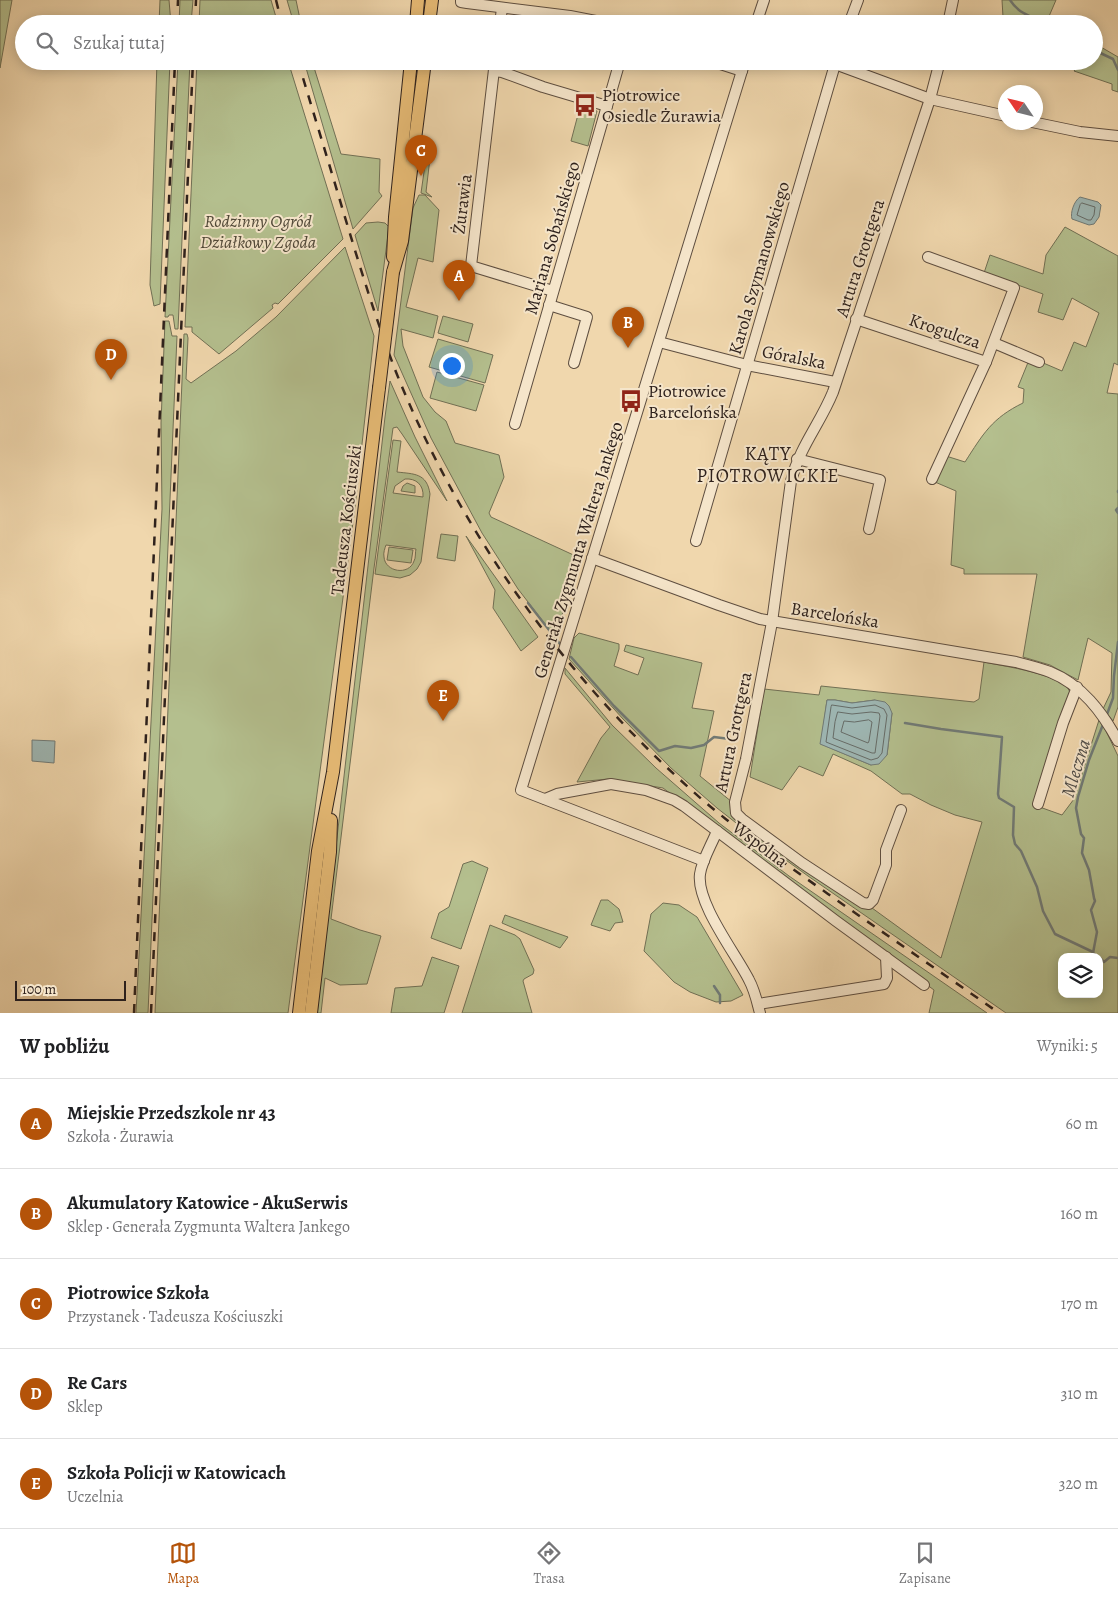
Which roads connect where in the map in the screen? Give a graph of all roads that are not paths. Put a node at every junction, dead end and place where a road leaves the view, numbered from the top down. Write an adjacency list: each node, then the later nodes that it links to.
1 (418, 0): 8 (main road)
2 (432, 0): 9 (main road)
3 (461, 0): 7 (street)
4 (764, 0): 12 (street)
5 (858, 0): 13 (street)
6 (953, 0): 14 (street)
7 (502, 8): 10 (street); 11 (street)
8 (417, 15)
9 (430, 15)
10 (501, 15)
11 (562, 15)
12 (759, 15)
13 (853, 15)
14 (950, 15)
15 (410, 70): 30 (main road, Tadeusza Kościuszki)
16 (423, 70): 30 (main road, Tadeusza Kościuszki)
17 (494, 70): 31 (street, Żurawia)
18 (499, 70): 25 (street)
19 (618, 70): 25 (street, Mariana Sobańskiego)
20 (742, 70): 34 (street, Generała Zygmunta Waltera Jankego)
21 (831, 70): 39 (street, Karola Szymanowskiego)
22 (854, 70): 24 (street)
23 (938, 70): 24 (street, Artura Grottgera)
24 (930, 99): 26 (street); 33 (street, Artura Grottgera)
25 (608, 106): 31 (street, Mariana Sobańskiego)
26 (998, 114)
27 (1043, 124): 28 (street)
28 (1118, 136)
29 (928, 257): 35 (street)
30 (393, 272): 50 (main road, Tadeusza Kościuszki, bridge)
31 (553, 291): 32 (street, Mariana Sobańskiego)
32 (549, 305): 38 (street); 41 (street, Mariana Sobańskiego)
33 (856, 319): 36 (street, Krogulcza); 40 (street, Artura Grottgera)
34 (659, 342): 39 (street, Góralska); 46 (street, Generała Zygmunta Waltera Jankego)
35 (994, 343): 36 (street); 37 (street)
36 (986, 362): 43 (street, Krogulcza)
37 (1039, 362)
38 (574, 364)
39 (747, 364): 40 (street, Góralska); 45 (street, Karola Szymanowskiego)
40 (835, 382): 42 (street, Artura Grottgera)
41 (514, 424)
42 (798, 459): 44 (street); 47 (street, Artura Grottgera)
43 (932, 479)
44 (869, 529)
45 (696, 541)
46 (592, 558): 47 (street, Barcelońska); 51 (street, Generała Zygmunta Waltera Jankego)
47 (772, 622): 48 (street, Barcelońska); 53 (street, Artura Grottgera)
48 (1077, 687): 49 (street, Barcelońska); 52 (street)
49 (1118, 741)
50 (333, 772): 59 (main road, Tadeusza Kościuszki); 60 (main road, Tadeusza Kościuszki)
51 (545, 799): 54 (street, Wspólna); 55 (street)
52 (1038, 804)
53 (901, 810)
54 (717, 831): 55 (street); 56 (street, Wspólna)
55 (704, 861): 58 (street)
56 (886, 957): 57 (street, Wspólna); 58 (street)
57 (924, 985)
58 (759, 1008)
59 (300, 1013)
60 (311, 1013)

